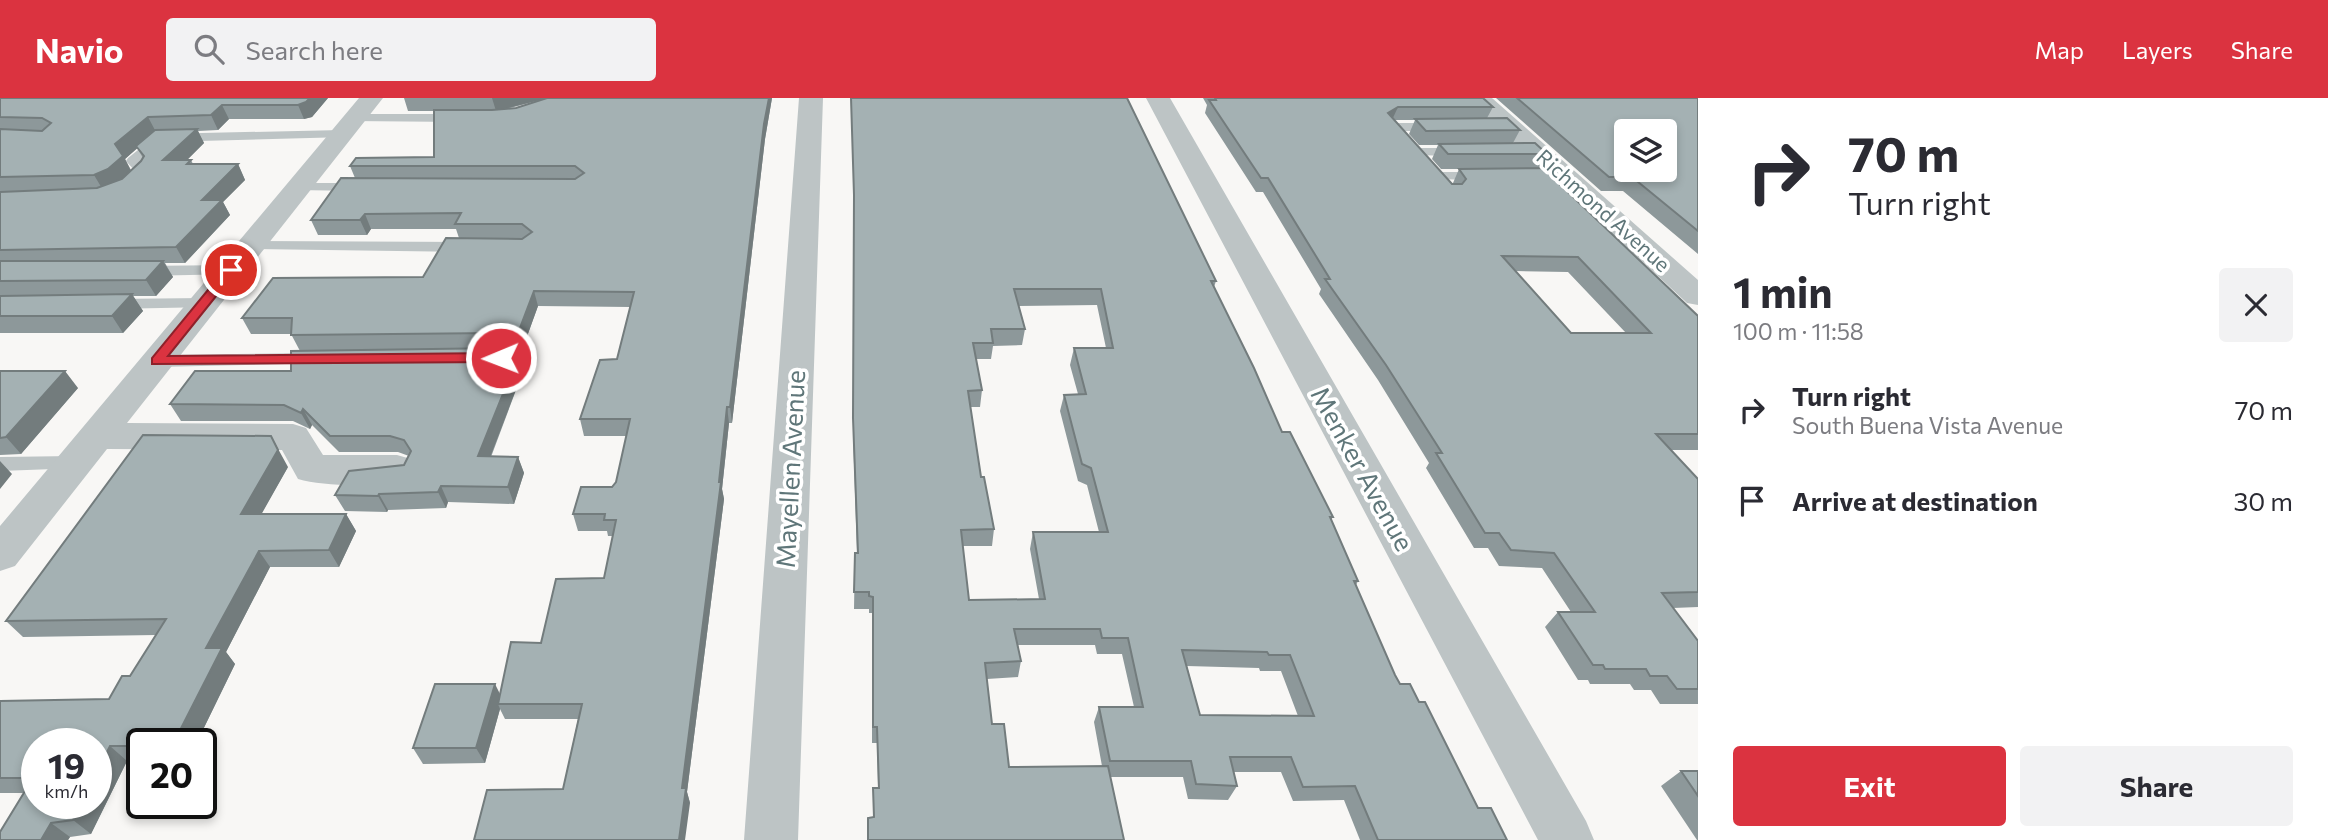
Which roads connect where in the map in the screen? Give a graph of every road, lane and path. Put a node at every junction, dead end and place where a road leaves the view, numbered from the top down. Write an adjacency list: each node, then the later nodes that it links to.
1 (811, 98): 27 (street, Mayellen Avenue)
2 (1158, 98): 28 (street, Menker Avenue)
3 (1478, 98): 18 (street, Richmond Avenue)
4 (356, 117): 5 (lane); 11 (street); 14 (lane)
5 (470, 118)
6 (1453, 127): 7 (lane)
7 (1414, 152): 8 (lane); 9 (lane)
8 (1478, 152)
9 (1435, 176): 10 (lane); 13 (lane)
10 (1502, 176)
11 (298, 187): 12 (lane); 16 (street)
12 (383, 187)
13 (1450, 192)
14 (117, 195)
15 (484, 247): 16 (lane)
16 (241, 258): 17 (lane); 19 (street)
17 (131, 271)
18 (1698, 296)
19 (204, 303): 20 (lane); 22 (street)
20 (95, 304)
21 (333, 359): 22 (lane)
22 (157, 361): 23 (street)
23 (85, 450): 24 (lane); 25 (street); 26 (street)
24 (0, 464)
25 (397, 469)
26 (0, 555)
27 (771, 840)
28 (1567, 840)

